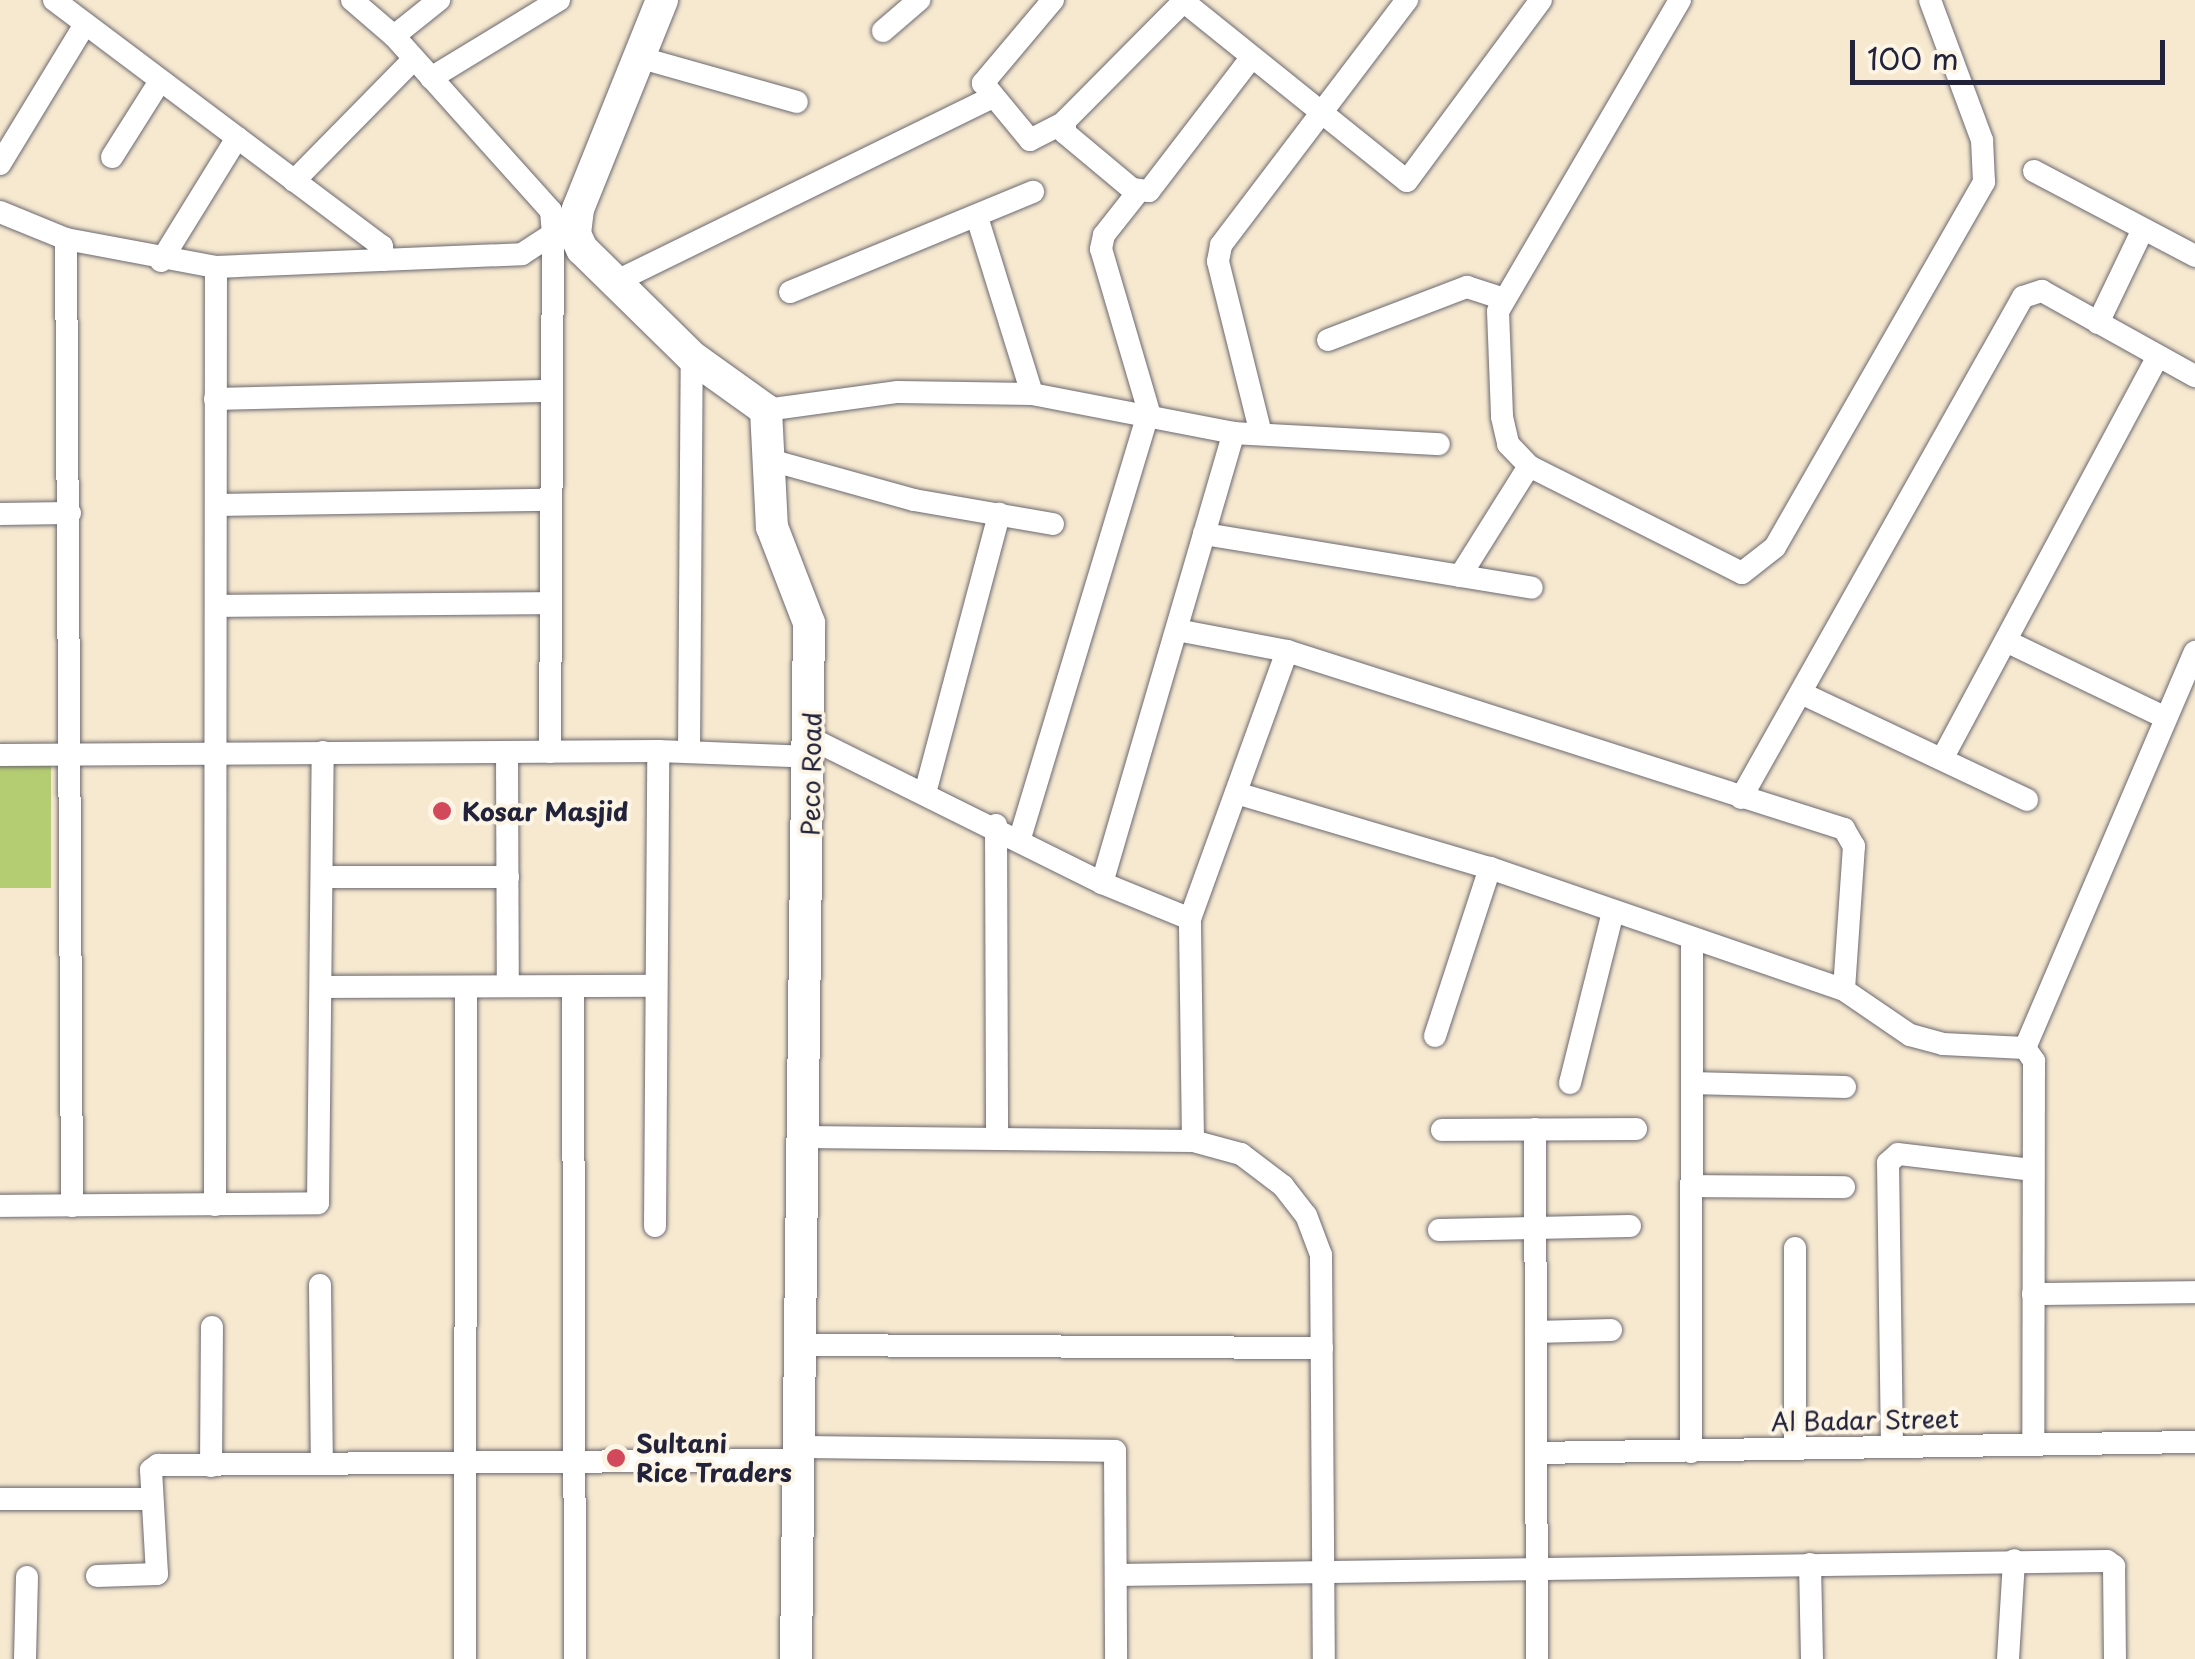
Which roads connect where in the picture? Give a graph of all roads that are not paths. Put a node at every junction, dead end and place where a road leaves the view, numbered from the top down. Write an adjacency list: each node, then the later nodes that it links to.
1 (54, 0): 13 (street)
2 (352, 0): 15 (street)
3 (440, 0): 15 (street)
4 (559, 0): 19 (street)
5 (662, 0): 16 (street)
6 (919, 0): 14 (street)
7 (1053, 0): 21 (street)
8 (1407, 0): 23 (street)
9 (1542, 0): 23 (street)
10 (1680, 0): 43 (street)
11 (1930, 0): 58 (street)
12 (1184, 1): 17 (street); 24 (street)
13 (84, 24): 20 (street); 27 (street)
14 (883, 31)
15 (394, 36): 18 (street)
16 (638, 57): 22 (street); 35 (street)
17 (1251, 58): 23 (street); 31 (street)
18 (414, 59): 19 (street); 29 (street)
19 (432, 78): 35 (street)
20 (160, 82): 25 (street); 26 (street)
21 (993, 97): 24 (street); 41 (street)
22 (797, 102)
23 (1324, 118): 55 (street)
24 (1062, 124): 31 (street)
25 (238, 138): 29 (street); 39 (street)
26 (112, 157)
27 (0, 164)
28 (2034, 171): 34 (street)
29 (294, 180): 38 (street)
30 (1033, 192): 33 (street)
31 (1138, 192): 53 (street)
32 (0, 212): 36 (street)
33 (977, 216): 42 (street); 50 (street)
34 (2143, 228): 37 (street); 44 (street)
35 (564, 234): 38 (street); 41 (street); 49 (street)
36 (66, 239): 39 (street); 61 (street)
37 (2195, 256)
38 (383, 260): 40 (street)
39 (161, 261): 40 (street)
40 (216, 267): 51 (street)
41 (615, 282): 46 (street)
42 (790, 292)
43 (1504, 299): 45 (street); 58 (street)
44 (2098, 322): 47 (street); 74 (street)
45 (1328, 340)
46 (692, 357): 52 (street); 80 (street)
47 (2158, 357): 48 (street); 71 (street)
48 (2195, 376)
49 (550, 392): 51 (street); 59 (street)
50 (1032, 394): 52 (street); 53 (street)
51 (215, 399): 60 (street)
52 (766, 410): 57 (street, Peco Road)
53 (1149, 412): 54 (street); 91 (street)
54 (1234, 433): 55 (street); 65 (street)
55 (1261, 434): 56 (street)
56 (1439, 444)
57 (770, 460): 63 (street); 76 (street, Peco Road)
58 (1529, 466): 66 (street)
59 (550, 500): 60 (street); 68 (street)
60 (216, 505): 69 (street)
61 (70, 513): 62 (street); 84 (street)
62 (0, 514)
63 (999, 514): 64 (street); 86 (street)
64 (1052, 524)
65 (1204, 534): 66 (street); 70 (street)
66 (1460, 576): 67 (street)
67 (1532, 588)
68 (550, 604): 69 (street); 79 (street)
69 (218, 606): 82 (street)
70 (1176, 630): 72 (street); 95 (street)
71 (2006, 641): 75 (street); 85 (street)
72 (1287, 652): 87 (street); 88 (street)
73 (2195, 652): 75 (street)
74 (1801, 693): 85 (street); 88 (street)
75 (2164, 717): 106 (street)
76 (812, 748): 80 (street); 86 (street); 113 (street, Peco Road)
77 (658, 751): 79 (street); 80 (street); 101 (street)
78 (323, 752): 81 (street); 82 (street); 93 (street)
79 (550, 752): 81 (street)
80 (689, 752)
81 (507, 753): 94 (street)
82 (216, 754): 84 (street); 119 (street)
83 (0, 755): 84 (street)
84 (72, 755): 121 (street)
85 (1942, 760): 89 (street)
86 (926, 793): 90 (street)
87 (1236, 794): 92 (street); 97 (street)
88 (1742, 798): 104 (street)
89 (2027, 800)
90 (996, 825): 91 (street); 114 (street)
91 (1020, 838): 95 (street)
92 (1490, 868): 96 (street); 105 (street)
93 (324, 877): 94 (street); 102 (street)
94 (508, 877): 100 (street)
95 (1102, 883): 97 (street)
96 (1613, 912): 98 (street); 107 (street)
97 (1190, 918): 115 (street)
98 (1692, 939): 104 (street); 108 (street)
99 (466, 986): 100 (street); 102 (street); 143 (street)
100 (508, 986): 103 (street)
101 (656, 986): 103 (street); 122 (street)
102 (324, 987): 119 (street)
103 (573, 988): 142 (street)
104 (1844, 990): 106 (street)
105 (1435, 1036)
106 (2025, 1048): 116 (street)
107 (1570, 1083)
108 (1692, 1083): 109 (street); 117 (street)
109 (1845, 1087)
110 (1534, 1129): 111 (street); 112 (street); 123 (street)
111 (1636, 1129)
112 (1442, 1130)
113 (804, 1137): 114 (street); 133 (street, Peco Road)
114 (997, 1138): 115 (street)
115 (1192, 1142): 134 (street)
116 (2033, 1170): 129 (street); 137 (street)
117 (1691, 1186): 118 (street); 139 (street)
118 (1844, 1187)
119 (215, 1205): 121 (street)
120 (0, 1206): 121 (street)
121 (72, 1206)
122 (655, 1226)
123 (1535, 1226): 124 (street); 125 (street); 132 (street)
124 (1630, 1226)
125 (1439, 1230)
126 (1795, 1248): 138 (street)
127 (320, 1285): 144 (street)
128 (2195, 1292): 129 (street)
129 (2033, 1294): 136 (street)
130 (212, 1327): 145 (street)
131 (1611, 1330): 132 (street)
132 (1536, 1332): 141 (street)
133 (798, 1345): 134 (street); 140 (street, Peco Road)
134 (1322, 1348): 151 (street)
135 (2195, 1442): 136 (street, Al Badar Street)
136 (2033, 1444): 137 (street, Al Badar Street)
137 (1892, 1447): 138 (street, Al Badar Street)
138 (1795, 1450): 139 (street, Al Badar Street)
139 (1690, 1452): 141 (street, Al Badar Street)
140 (796, 1453): 142 (street); 152 (street); 160 (street, Peco Road)
141 (1536, 1453): 150 (street)
142 (575, 1461): 143 (street); 159 (street)
143 (465, 1462): 144 (street); 158 (street)
144 (322, 1464): 145 (street)
145 (211, 1466): 147 (street)
146 (0, 1499): 147 (street)
147 (152, 1499): 153 (street)
148 (2014, 1560): 149 (street); 165 (street); 166 (street)
149 (1810, 1564): 150 (street); 164 (street)
150 (1536, 1568): 151 (street); 163 (street)
151 (1325, 1570): 152 (street); 162 (street)
152 (1116, 1575): 161 (street)
153 (97, 1576)
154 (27, 1578): 156 (street)
155 (0, 1628): 156 (street)
156 (26, 1629): 157 (street)
157 (25, 1659)
158 (465, 1659)
159 (574, 1659)
160 (796, 1659)
161 (1116, 1659)
162 (1324, 1659)
163 (1537, 1659)
164 (1812, 1659)
165 (2008, 1659)
166 (2115, 1659)

